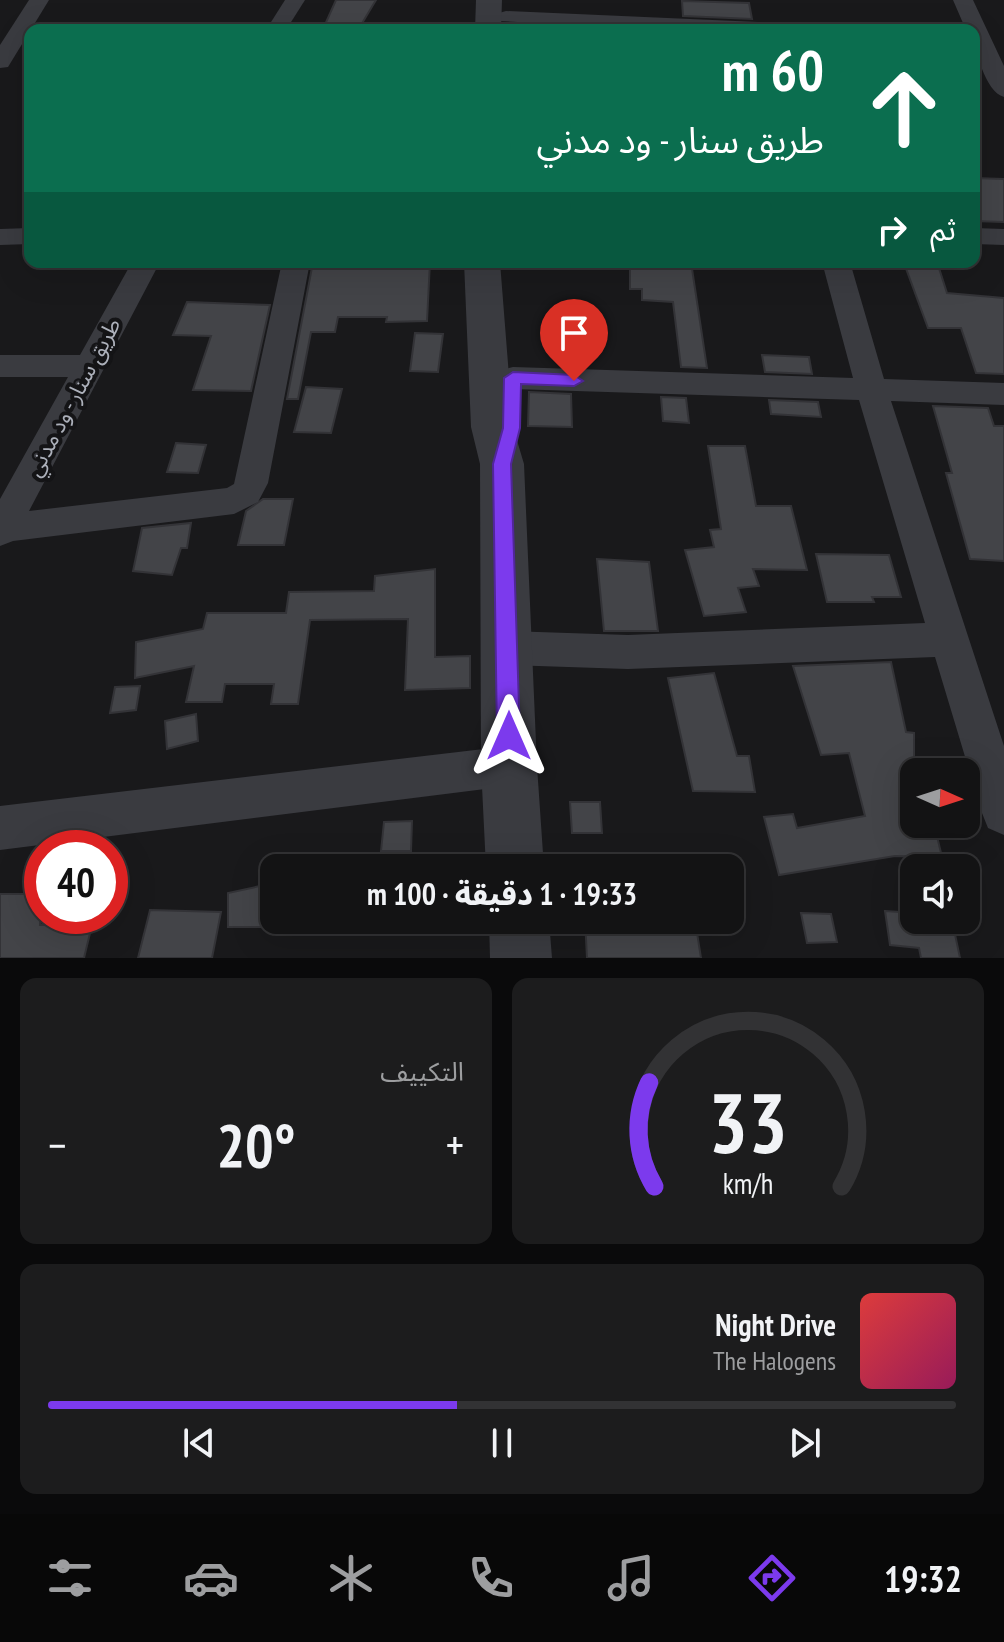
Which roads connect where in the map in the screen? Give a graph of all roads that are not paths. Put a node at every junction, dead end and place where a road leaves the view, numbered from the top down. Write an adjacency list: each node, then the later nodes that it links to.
1 (39, 0): 5 (street)
2 (295, 0): 6 (street)
3 (963, 0): 8 (street)
4 (499, 15): 7 (street)
5 (25, 24)
6 (280, 24)
7 (782, 24)
8 (974, 24)
9 (980, 37): 12 (street)
10 (15, 40): 11 (street)
11 (0, 62)
12 (1004, 90)
13 (24, 236): 15 (street)
14 (980, 236): 16 (street)
15 (0, 237)
16 (1004, 237)
17 (143, 268): 23 (street, طريق سنار - ود مدني)
18 (295, 268): 28 (street)
19 (482, 268): 27 (street)
20 (500, 268): 24 (street)
21 (838, 268): 25 (street)
22 (0, 366): 23 (street)
23 (90, 366): 28 (street, طريق سنار - ود مدني)
24 (513, 378): 25 (street); 27 (street)
25 (872, 392): 26 (street); 29 (street)
26 (1004, 394)
27 (502, 464): 30 (street)
28 (1, 530)
29 (950, 639): 30 (street); 32 (street)
30 (508, 648): 31 (street)
31 (509, 766): 33 (street); 34 (street)
32 (1004, 813)
33 (0, 828)
34 (514, 854)
35 (520, 934): 36 (street)
36 (521, 958)

